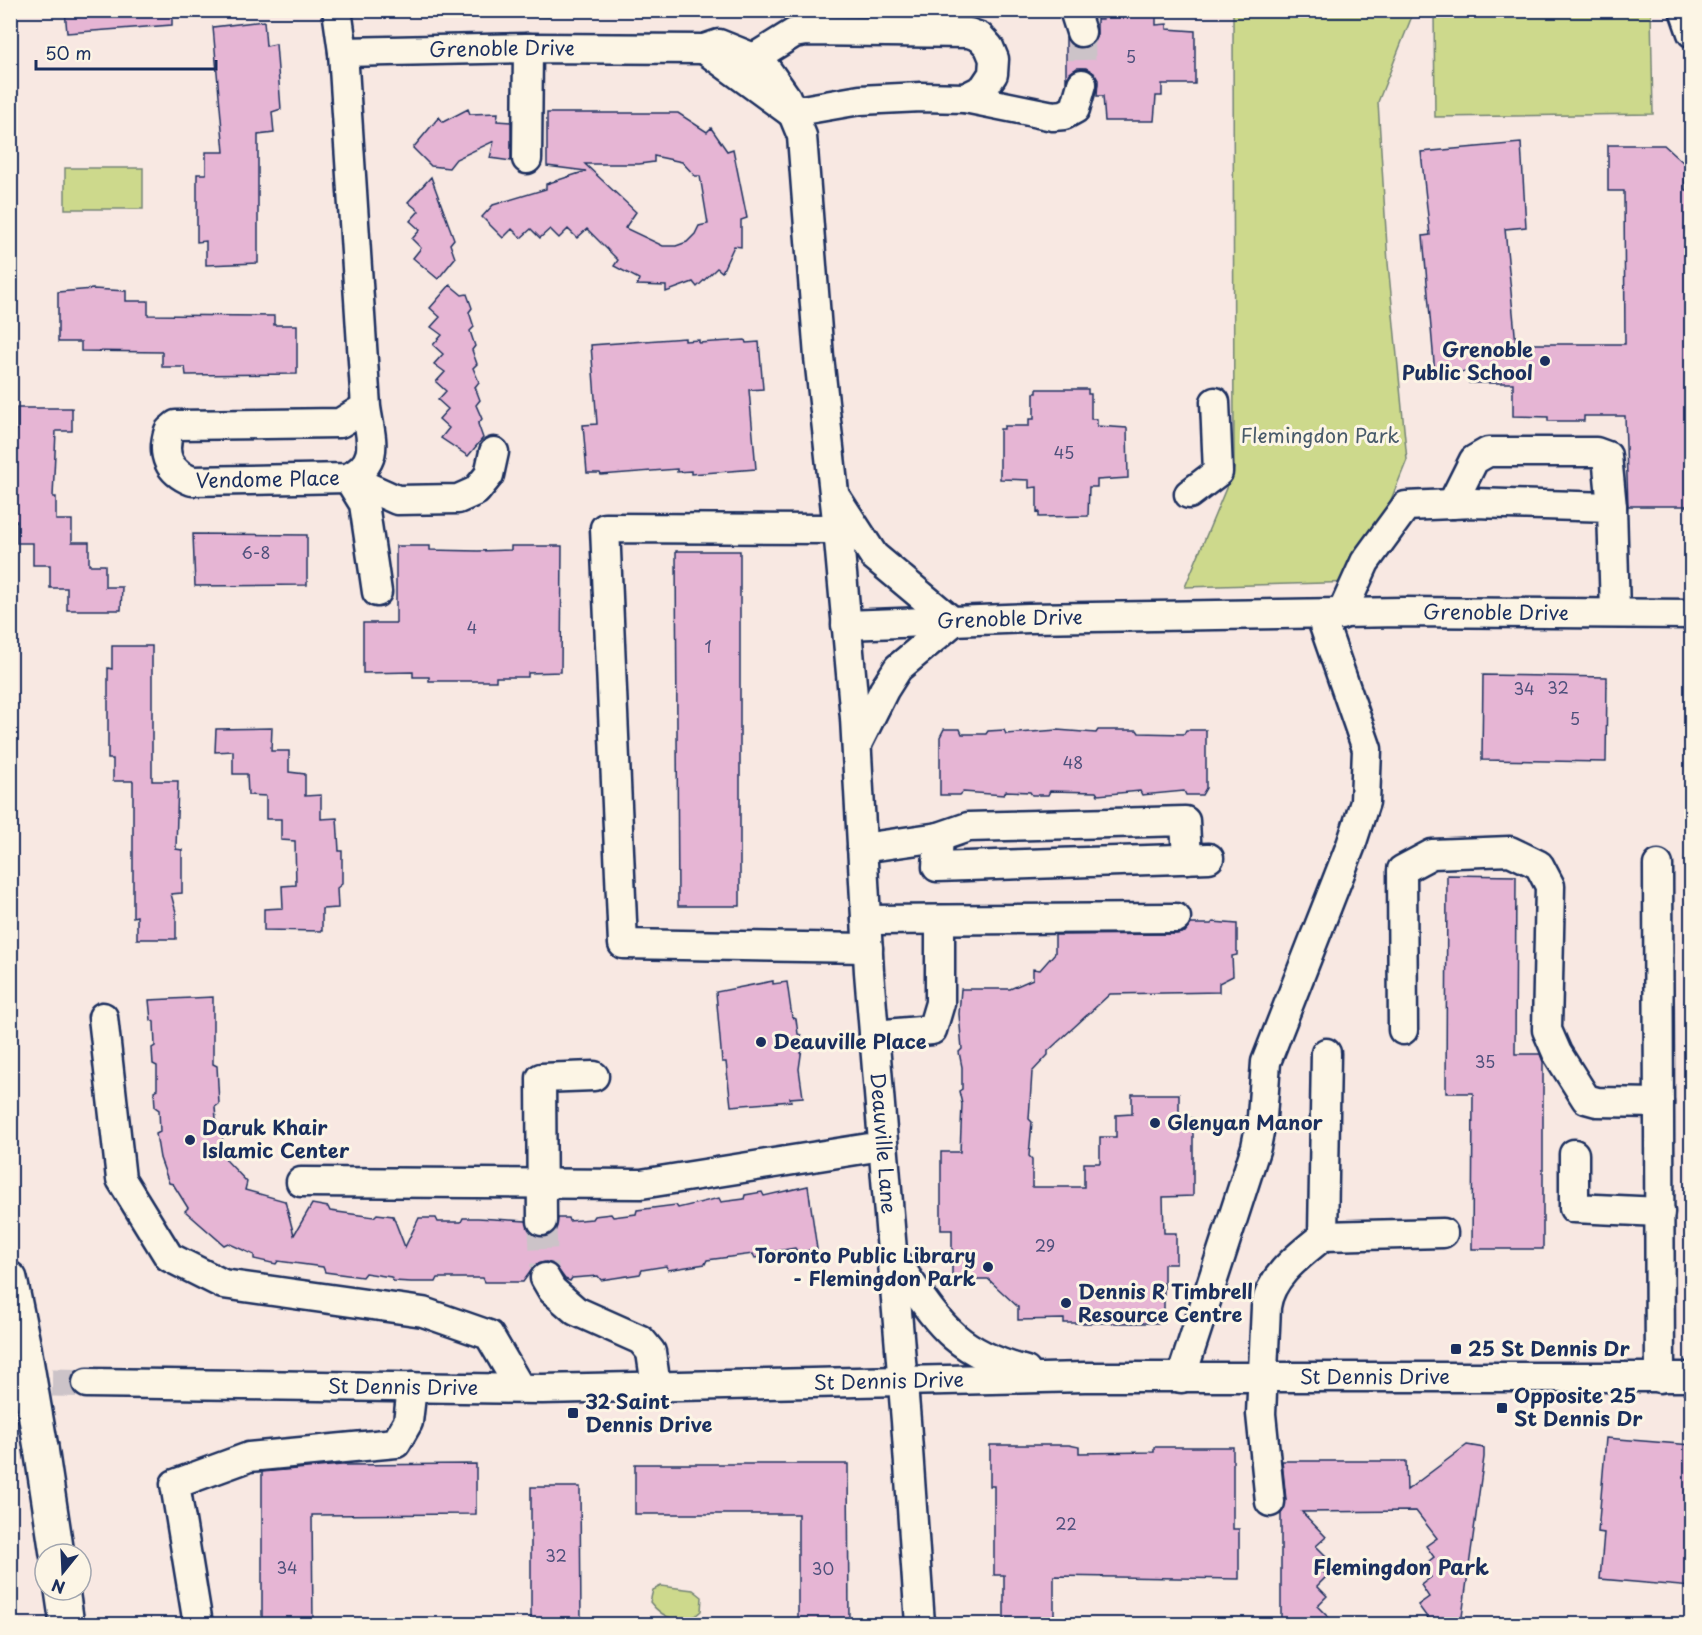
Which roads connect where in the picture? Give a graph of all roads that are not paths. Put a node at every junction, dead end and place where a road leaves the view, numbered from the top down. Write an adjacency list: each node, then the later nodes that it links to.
1 (338, 10): 6 (street)
2 (1684, 10): 3 (street)
3 (1692, 33)
4 (528, 48): 5 (street, Grenoble Drive); 6 (street, Grenoble Drive); 11 (street)
5 (704, 49): 7 (street, Grenoble Drive); 10 (street)
6 (343, 52): 13 (street, Vendome Place)
7 (754, 58): 9 (street); 10 (street, Grenoble Drive)
8 (1082, 84): 9 (street)
9 (965, 98): 10 (street)
10 (791, 112): 17 (street, Grenoble Drive)
11 (527, 159)
12 (1215, 402): 16 (street)
13 (366, 406): 15 (street, Vendome Place); 15 (street, Vendome Place)
14 (494, 452): 15 (street)
15 (348, 478): 21 (street)
16 (1189, 494)
17 (834, 495): 20 (street, Grenoble Drive); 25 (street)
18 (1452, 504): 19 (street); 19 (street); 23 (street)
19 (1612, 507): 22 (street)
20 (838, 529): 26 (street, Grenoble Drive); 33 (street)
21 (377, 592)
22 (1615, 612): 23 (street, Grenoble Drive); 24 (street, Grenoble Drive)
23 (1331, 614): 25 (street, Grenoble Drive); 53 (street)
24 (1692, 614)
25 (953, 622): 26 (street, Grenoble Drive); 27 (street)
26 (846, 625): 27 (street, Deauville Lane)
27 (856, 746): 29 (street, Deauville Lane)
28 (939, 837): 28 (street); 29 (street)
29 (862, 848): 33 (street, Deauville Lane)
30 (1658, 865): 39 (street)
31 (1176, 918): 32 (street)
32 (940, 920): 33 (street); 36 (street)
33 (867, 934): 36 (street, Deauville Lane)
34 (103, 1017): 60 (street)
35 (1403, 1030): 39 (street)
36 (874, 1035): 40 (street, Deauville Lane)
37 (1326, 1053): 47 (street)
38 (594, 1076): 43 (street)
39 (1659, 1102): 44 (street)
40 (882, 1146): 43 (street); 48 (street, Deauville Lane)
41 (1575, 1154): 44 (street)
42 (301, 1182): 43 (street)
43 (541, 1183): 45 (street)
44 (1660, 1212): 55 (street)
45 (542, 1221)
46 (1443, 1233): 47 (street)
47 (1323, 1236): 54 (street)
48 (890, 1254): 51 (street); 56 (street, Deauville Lane)
49 (545, 1278): 58 (street)
50 (10, 1279): 62 (highway, bridge)
51 (1085, 1377): 53 (street, St Dennis Drive); 56 (street, St Dennis Drive)
52 (1692, 1377): 55 (street, St Dennis Drive)
53 (1180, 1378): 54 (street, St Dennis Drive)
54 (1264, 1378): 55 (street, St Dennis Drive); 61 (street)
55 (1660, 1378)
56 (903, 1382): 58 (street, St Dennis Drive); 66 (street, Deauville Lane)
57 (87, 1383): 59 (street, St Dennis Drive)
58 (656, 1386): 60 (street, St Dennis Drive)
59 (412, 1387): 60 (street, St Dennis Drive); 65 (street)
60 (520, 1388)
61 (1270, 1502)
62 (55, 1542)
63 (64, 1602): 64 (highway)
64 (67, 1624)
65 (198, 1624)
66 (920, 1624)

